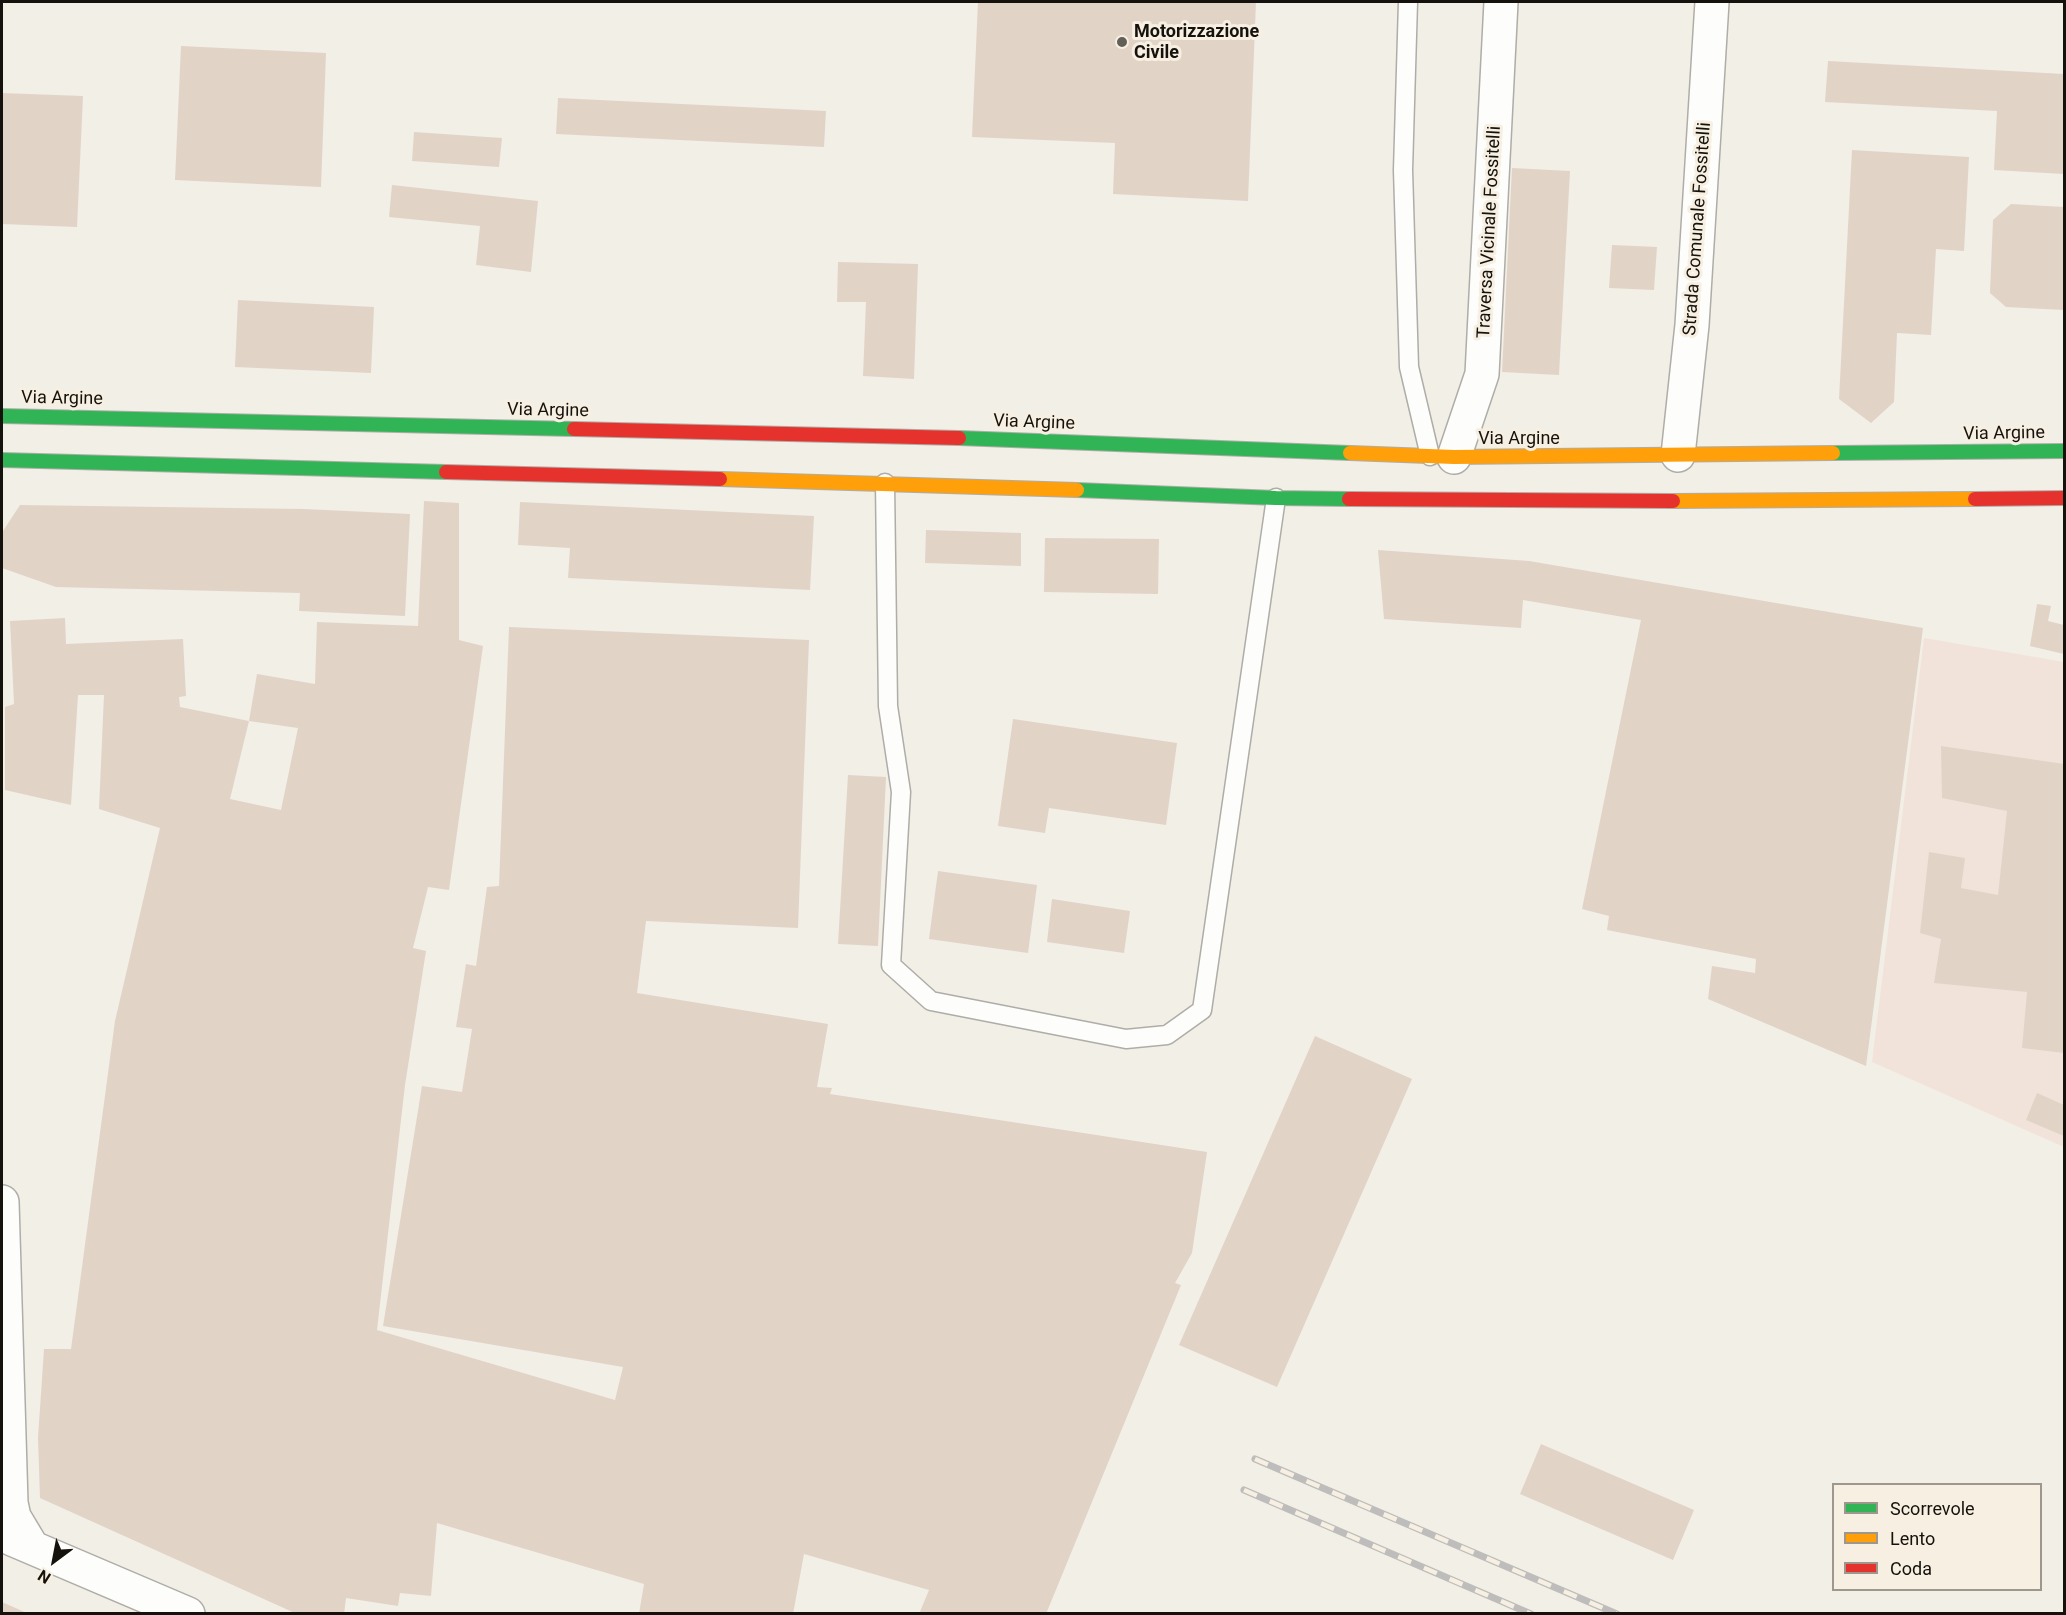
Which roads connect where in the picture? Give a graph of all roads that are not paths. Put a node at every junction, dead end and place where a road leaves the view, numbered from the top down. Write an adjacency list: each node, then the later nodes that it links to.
1 (1408, 2): 7 (lane)
2 (1502, 2): 7 (street, Traversa Vicinale Fossitelli)
3 (1712, 2): 6 (street, Strada Comunale Fossitelli)
4 (2, 416): 7 (street, Via Argine)
5 (2064, 451): 6 (street, Via Argine)
6 (1678, 455): 7 (street, Via Argine)
7 (1442, 456)
8 (2, 460): 9 (street)
9 (885, 483): 10 (street); 10 (lane)
10 (1276, 498): 11 (street)
11 (2064, 498)
12 (2, 1202): 14 (street)
13 (2, 1535): 14 (street)
14 (32, 1548): 15 (street)
15 (188, 1614)

